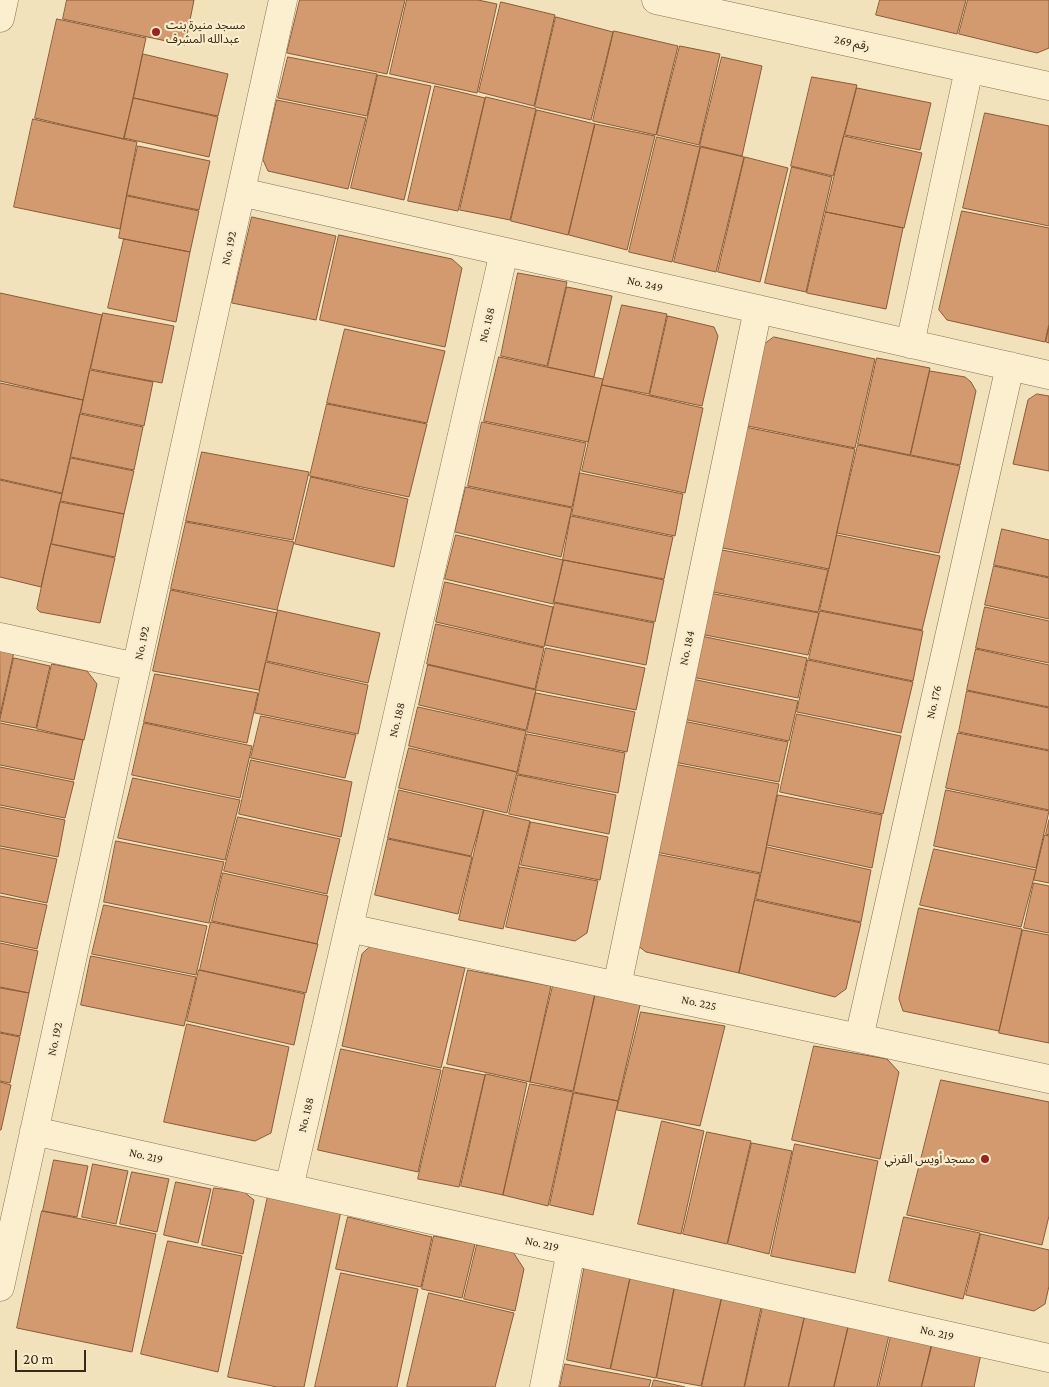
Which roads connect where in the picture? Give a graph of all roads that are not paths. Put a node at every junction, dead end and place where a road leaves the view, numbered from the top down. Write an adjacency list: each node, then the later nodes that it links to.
1 (4, 0): 4 (street)
2 (283, 0): 7 (street, No. 192)
3 (656, 0): 5 (street, رقم 269)
4 (0, 18)
5 (969, 69): 6 (street, رقم 269); 10 (street)
6 (1049, 86)
7 (241, 192): 8 (street, No. 249); 14 (street, No. 192)
8 (504, 252): 9 (street, No. 249); 15 (street, No. 188)
9 (758, 309): 10 (street, No. 249); 16 (street, No. 184)
10 (910, 344): 11 (street, No. 249)
11 (1010, 366): 12 (street, No. 249); 17 (street, No. 176)
12 (1049, 375)
13 (0, 637): 14 (street)
14 (136, 667): 19 (street, No. 192)
15 (349, 928): 16 (street, No. 225); 20 (street, No. 188)
16 (617, 986): 17 (street, No. 225)
17 (859, 1038): 18 (street, No. 225)
18 (1049, 1079)
19 (34, 1131): 20 (street, No. 219); 22 (street, No. 192)
20 (289, 1188): 21 (street, No. 219)
21 (571, 1251): 23 (street, No. 219); 24 (street)
22 (0, 1287)
23 (1049, 1358)
24 (544, 1387)

